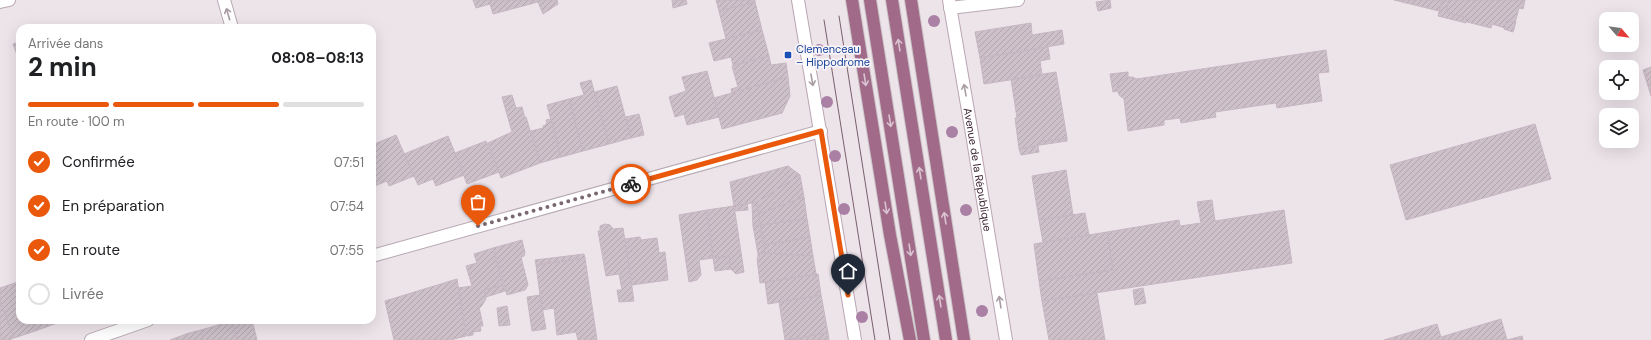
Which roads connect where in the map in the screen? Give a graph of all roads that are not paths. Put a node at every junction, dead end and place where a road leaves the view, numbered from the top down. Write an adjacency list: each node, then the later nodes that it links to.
1 (9, 0): 9 (street)
2 (224, 0): 11 (street, one-way to 2)
3 (798, 0): 12 (street, one-way to 12)
4 (852, 0): 17 (main road, one-way to 17)
5 (870, 0): 18 (main road, one-way to 18)
6 (892, 0): 19 (main road, one-way to 6)
7 (911, 0): 20 (main road, one-way to 7)
8 (1018, 0): 10 (street)
9 (0, 2)
10 (949, 4): 21 (street, Avenue de la République, one-way to 10)
11 (231, 24)
12 (821, 131): 13 (street); 16 (street)
13 (376, 255)
14 (137, 324): 15 (street)
15 (91, 340)
16 (856, 340)
17 (910, 340)
18 (924, 340)
19 (946, 340)
20 (964, 340)
21 (1006, 340)

